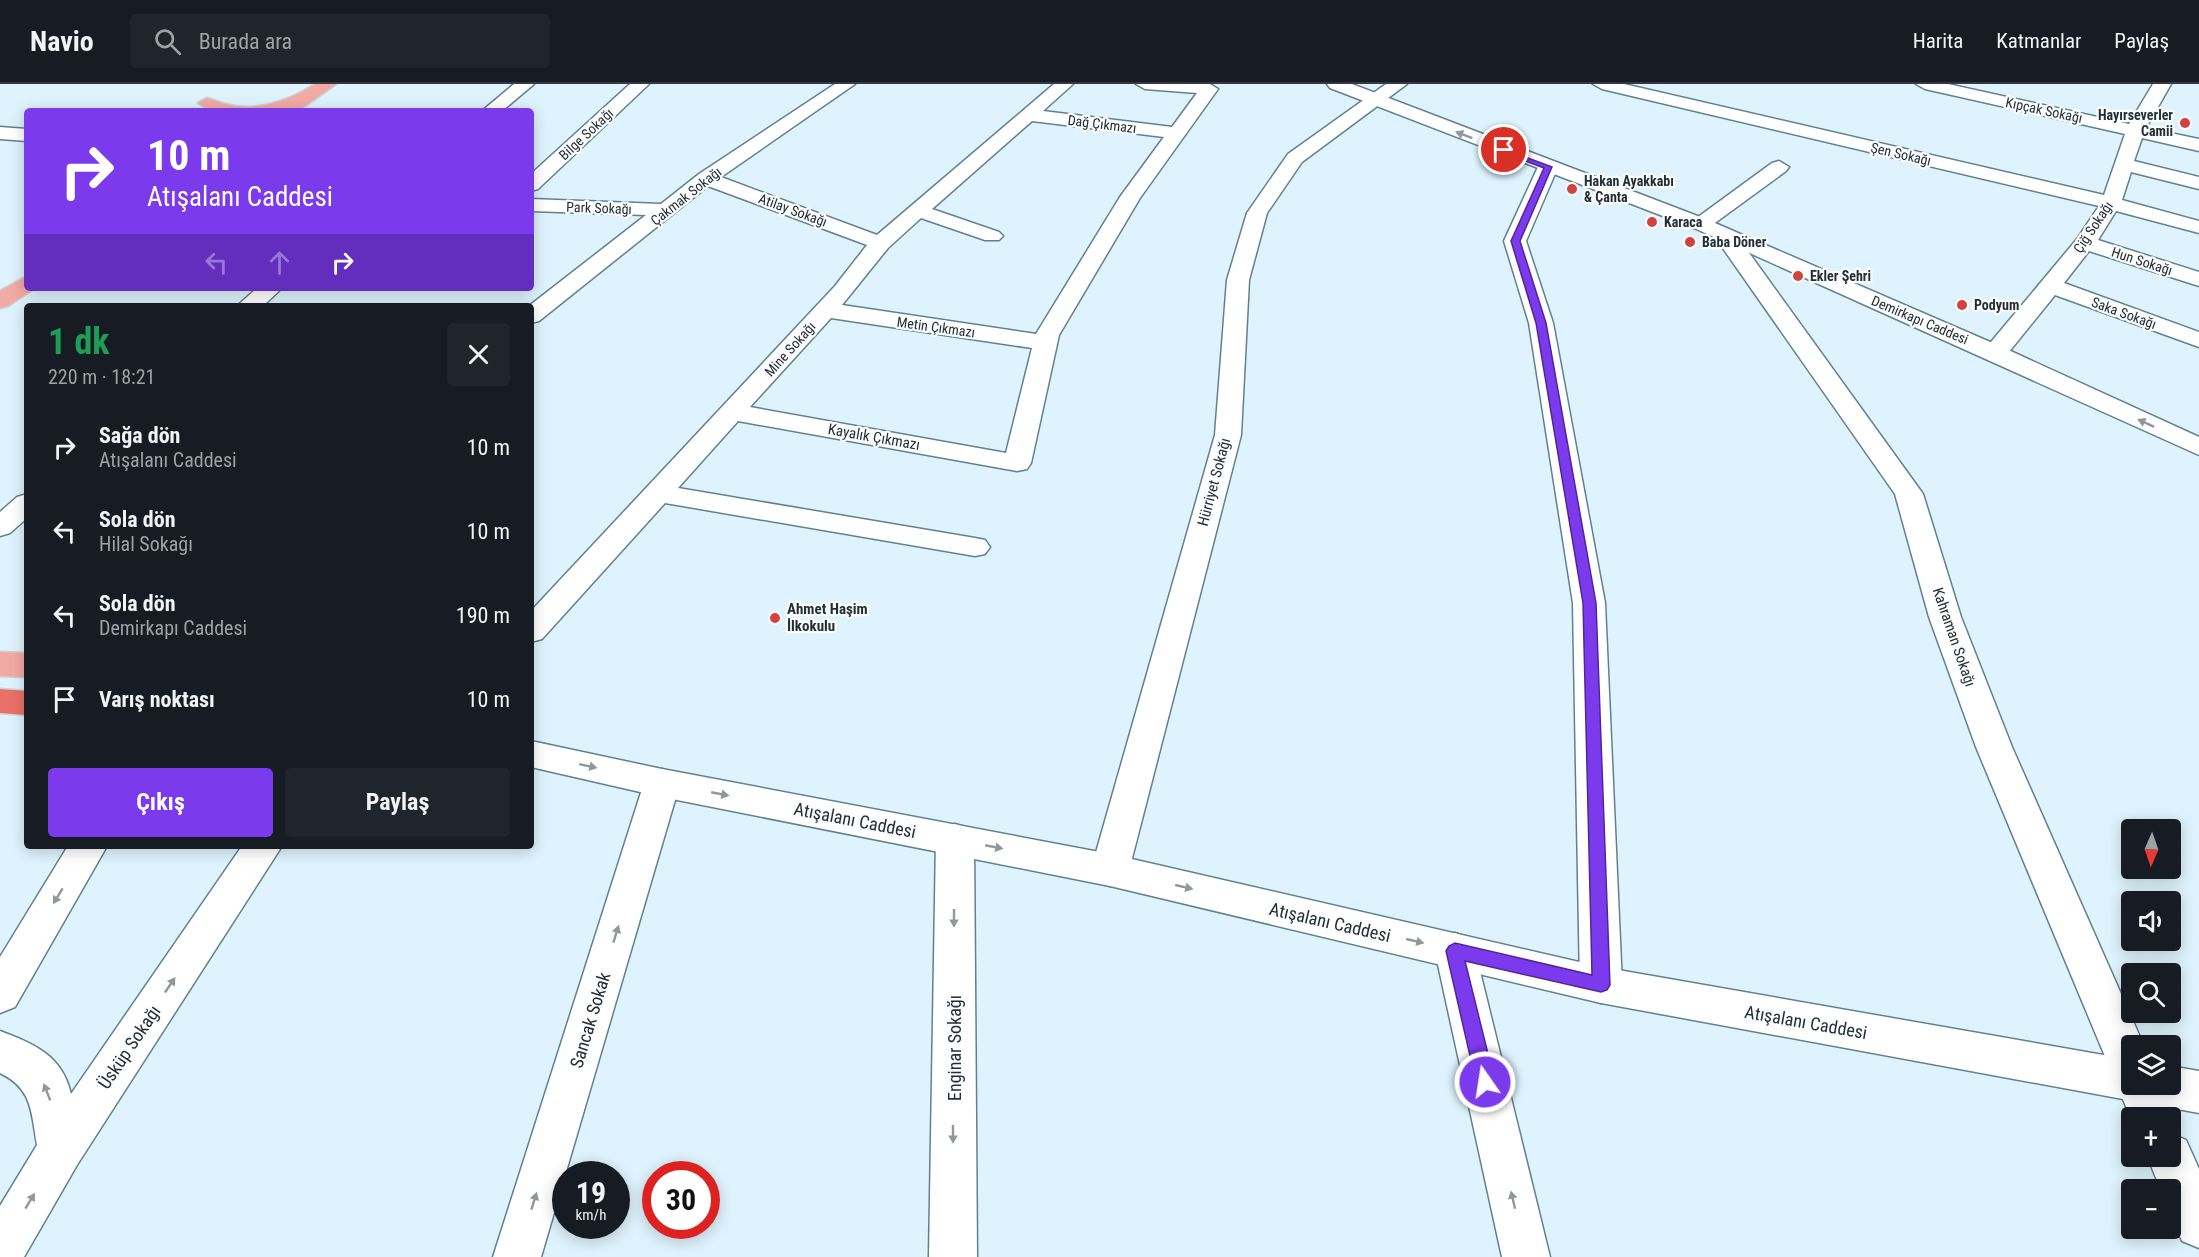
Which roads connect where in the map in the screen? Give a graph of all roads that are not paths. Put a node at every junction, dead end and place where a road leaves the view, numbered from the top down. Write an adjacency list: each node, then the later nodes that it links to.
1 (327, 84): 14 (main road)
2 (525, 84): 17 (street)
3 (640, 84): 28 (street, Bilge Sokağı)
4 (846, 84): 27 (street, Çakmak Sokağı)
5 (1064, 84): 18 (street, Mine Sokağı)
6 (1145, 84): 21 (street)
7 (1336, 84): 13 (street, Demirkapı Caddesi)
8 (1398, 84): 13 (street, Hürriyet Sokağı)
9 (1602, 84): 30 (street, Şen Sokağı)
10 (1925, 84): 19 (street, Kıpçak Sokağı)
11 (2162, 84): 19 (street, Çiğ Sokağı)
12 (220, 90): 15 (main road)
13 (1372, 100): 25 (street, Demirkapı Caddesi, one-way to 13); 68 (street, Hürriyet Sokağı)
14 (293, 106): 16 (main road)
15 (204, 107)
16 (271, 108)
17 (494, 108)
18 (1028, 115): 21 (street, Dağ Çıkmazı); 33 (street, Mine Sokağı)
19 (2135, 130): 23 (street, Kıpçak Sokağı); 24 (street, Çiğ Sokağı)
20 (0, 133): 22 (street)
21 (1177, 133): 50 (street)
22 (24, 135)
23 (2199, 145)
24 (2124, 164): 29 (street); 30 (street, Çiğ Sokağı)
25 (1548, 167): 35 (street, Demirkapı Caddesi); 70 (street)
26 (1779, 167): 35 (street)
27 (706, 178): 32 (street, Çakmak Sokağı); 37 (street, Atilay Sokağı)
28 (534, 182)
29 (2199, 183)
30 (2111, 203): 34 (street, Şen Sokağı); 38 (street, Çiğ Sokağı)
31 (534, 205): 32 (street, Park Sokağı)
32 (668, 210): 48 (street, Çakmak Sokağı)
33 (916, 210): 36 (street); 37 (street, Mine Sokağı)
34 (2199, 227)
35 (1714, 230): 51 (street, Demirkapı Caddesi); 72 (street, Kahraman Sokağı)
36 (992, 236)
37 (880, 243): 47 (street, Mine Sokağı)
38 (2085, 243): 41 (street, Hun Sokağı); 43 (street, Çiğ Sokağı)
39 (24, 264): 40 (main road)
40 (0, 279)
41 (2199, 279)
42 (24, 285): 45 (main road)
43 (2049, 285): 49 (street, Saka Sokağı); 51 (street, Çiğ Sokağı)
44 (267, 291): 46 (street)
45 (0, 301)
46 (253, 303)
47 (826, 310): 50 (street, Metin Çıkmazı); 52 (street, Mine Sokağı)
48 (534, 314)
49 (2199, 340)
50 (1046, 343): 52 (street, Kayalık Çıkmazı)
51 (1995, 353): 53 (street, Demirkapı Caddesi, one-way to 51)
52 (732, 412): 54 (street, Mine Sokağı)
53 (2199, 447)
54 (658, 493): 57 (street); 58 (street, Mine Sokağı)
55 (24, 506): 56 (street)
56 (0, 526)
57 (975, 547)
58 (534, 628)
59 (0, 664): 60 (main road)
60 (24, 665)
61 (0, 701): 62 (highway)
62 (24, 703)
63 (534, 755): 64 (street, Atışalanı Caddesi, one-way to 64)
64 (662, 783): 65 (street, Atışalanı Caddesi, one-way to 65); 81 (street, Sancak Sokak, one-way to 64)
65 (955, 839): 68 (street, Atışalanı Caddesi, one-way to 68); 82 (street, Enginar Sokağı, one-way to 82)
66 (86, 849): 71 (street, one-way to 71)
67 (261, 849): 77 (street, Üsküp Sokağı, one-way to 67)
68 (1110, 870): 69 (street, Atışalanı Caddesi, one-way to 69)
69 (1455, 951): 70 (street, Atışalanı Caddesi); 83 (street, one-way to 69)
70 (1601, 985): 74 (street, Atışalanı Caddesi)
71 (0, 994)
72 (2121, 1041)
73 (0, 1051): 77 (street, one-way to 73)
74 (2121, 1080)
75 (2181, 1089): 76 (street)
76 (2199, 1092)
77 (61, 1149): 80 (street, Üsküp Sokağı, one-way to 77)
78 (2175, 1167): 79 (street)
79 (2199, 1224)
80 (0, 1252)
81 (517, 1257)
82 (953, 1257)
83 (1526, 1257)

